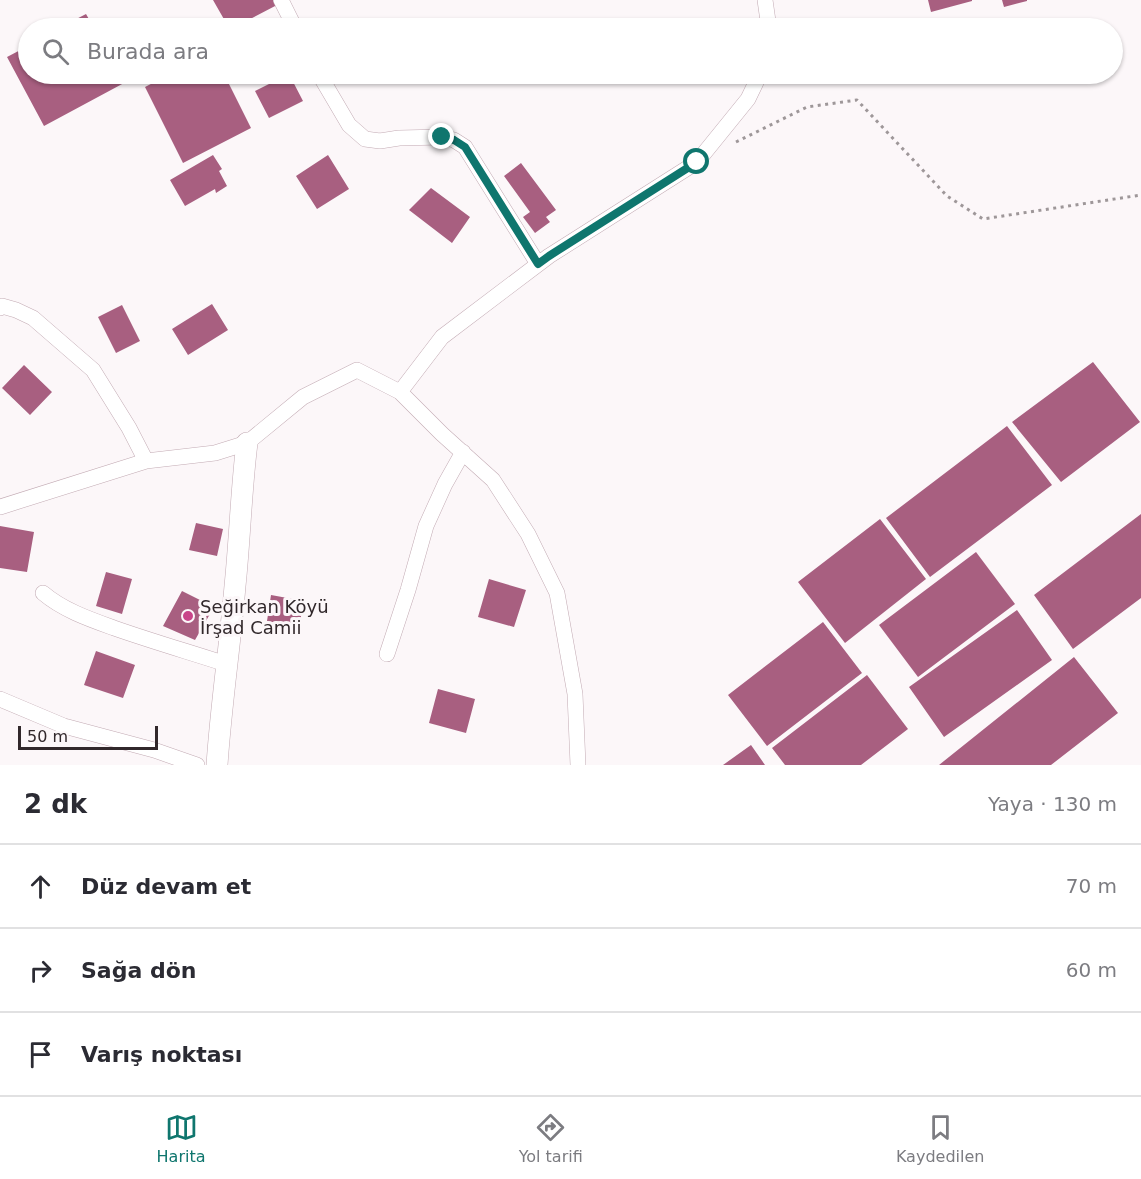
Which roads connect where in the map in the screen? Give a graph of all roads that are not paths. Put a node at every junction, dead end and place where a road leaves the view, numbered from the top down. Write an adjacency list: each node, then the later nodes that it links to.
1 (281, 0): 3 (street)
2 (765, 0): 4 (street)
3 (290, 18)
4 (768, 18)
5 (325, 84): 7 (street)
6 (755, 84): 7 (street)
7 (538, 264): 9 (street)
8 (0, 308): 12 (street)
9 (400, 392): 10 (street); 11 (street)
10 (247, 443): 12 (street); 16 (street)
11 (463, 452): 15 (street); 20 (street)
12 (146, 461): 13 (street)
13 (0, 507)
14 (43, 593): 16 (street)
15 (387, 654)
16 (226, 664): 19 (street)
17 (1, 702): 18 (street)
18 (197, 765)
19 (217, 765)
20 (579, 765)

